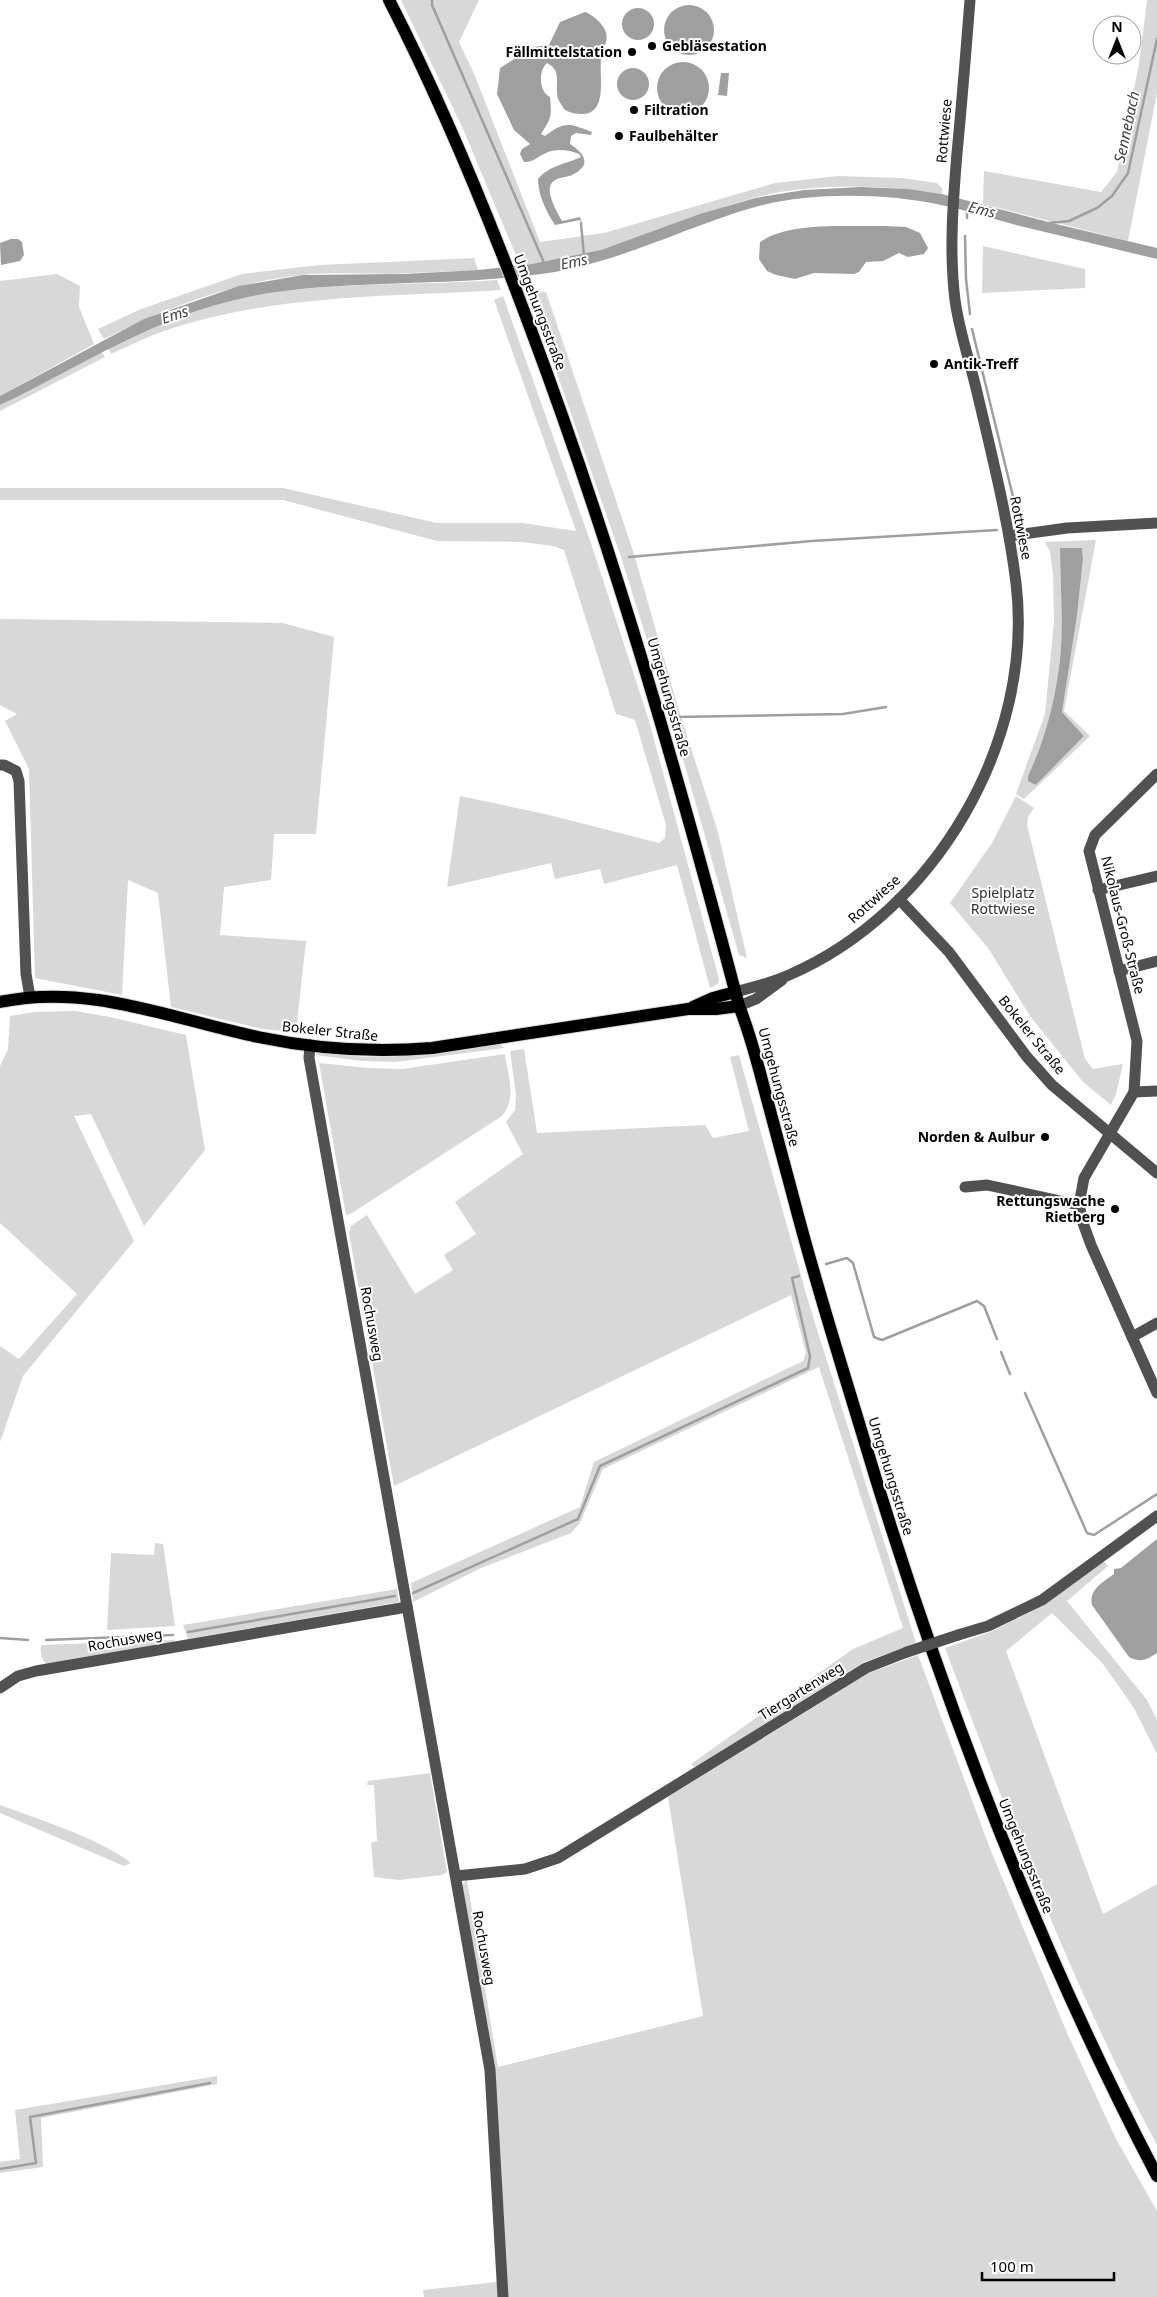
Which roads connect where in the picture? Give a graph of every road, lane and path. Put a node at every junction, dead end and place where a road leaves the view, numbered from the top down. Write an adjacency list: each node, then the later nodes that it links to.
1 (389, 0): 13 (main road, Umgehungsstraße)
2 (970, 0): 4 (street, Rottwiese)
3 (1157, 523): 4 (street)
4 (1009, 536): 9 (street, Rottwiese)
5 (0, 765): 14 (street)
6 (1157, 774): 8 (street, Nikolaus-Groß-Straße)
7 (1157, 876): 8 (street)
8 (1098, 890): 11 (street, Nikolaus-Groß-Straße)
9 (899, 899): 12 (street, Rottwiese); 21 (street, Bokeler Straße)
10 (1157, 961): 11 (street)
11 (1119, 971): 20 (street, Nikolaus-Groß-Straße)
12 (787, 976): 13 (street, Rottwiese); 16 (street, Rottwiese)
13 (735, 992): 16 (main road, Umgehungsstraße); 17 (main road, Bokeler Straße)
14 (30, 997): 15 (main road, Bokeler Straße); 18 (main road, Bokeler Straße)
15 (0, 1002)
16 (738, 1006): 17 (main road, Bokeler Straße); 32 (main road, Umgehungsstraße)
17 (688, 1009): 18 (main road, Bokeler Straße)
18 (310, 1045): 29 (street, Rochusweg)
19 (1157, 1091): 20 (street)
20 (1134, 1092): 21 (street, Nikolaus-Groß-Straße)
21 (1109, 1134): 22 (street, Bokeler Straße); 24 (street)
22 (1157, 1174)
23 (965, 1187): 24 (street)
24 (1079, 1205): 26 (street)
25 (1157, 1324): 26 (street)
26 (1132, 1337): 27 (street)
27 (1157, 1393)
28 (1157, 1516): 31 (street, Tiergartenweg, bridge)
29 (407, 1607): 30 (street, Rochusweg); 31 (street, Rochusweg)
30 (0, 1688)
31 (456, 1876): 33 (street, Rochusweg)
32 (1157, 2176)
33 (503, 2297)

